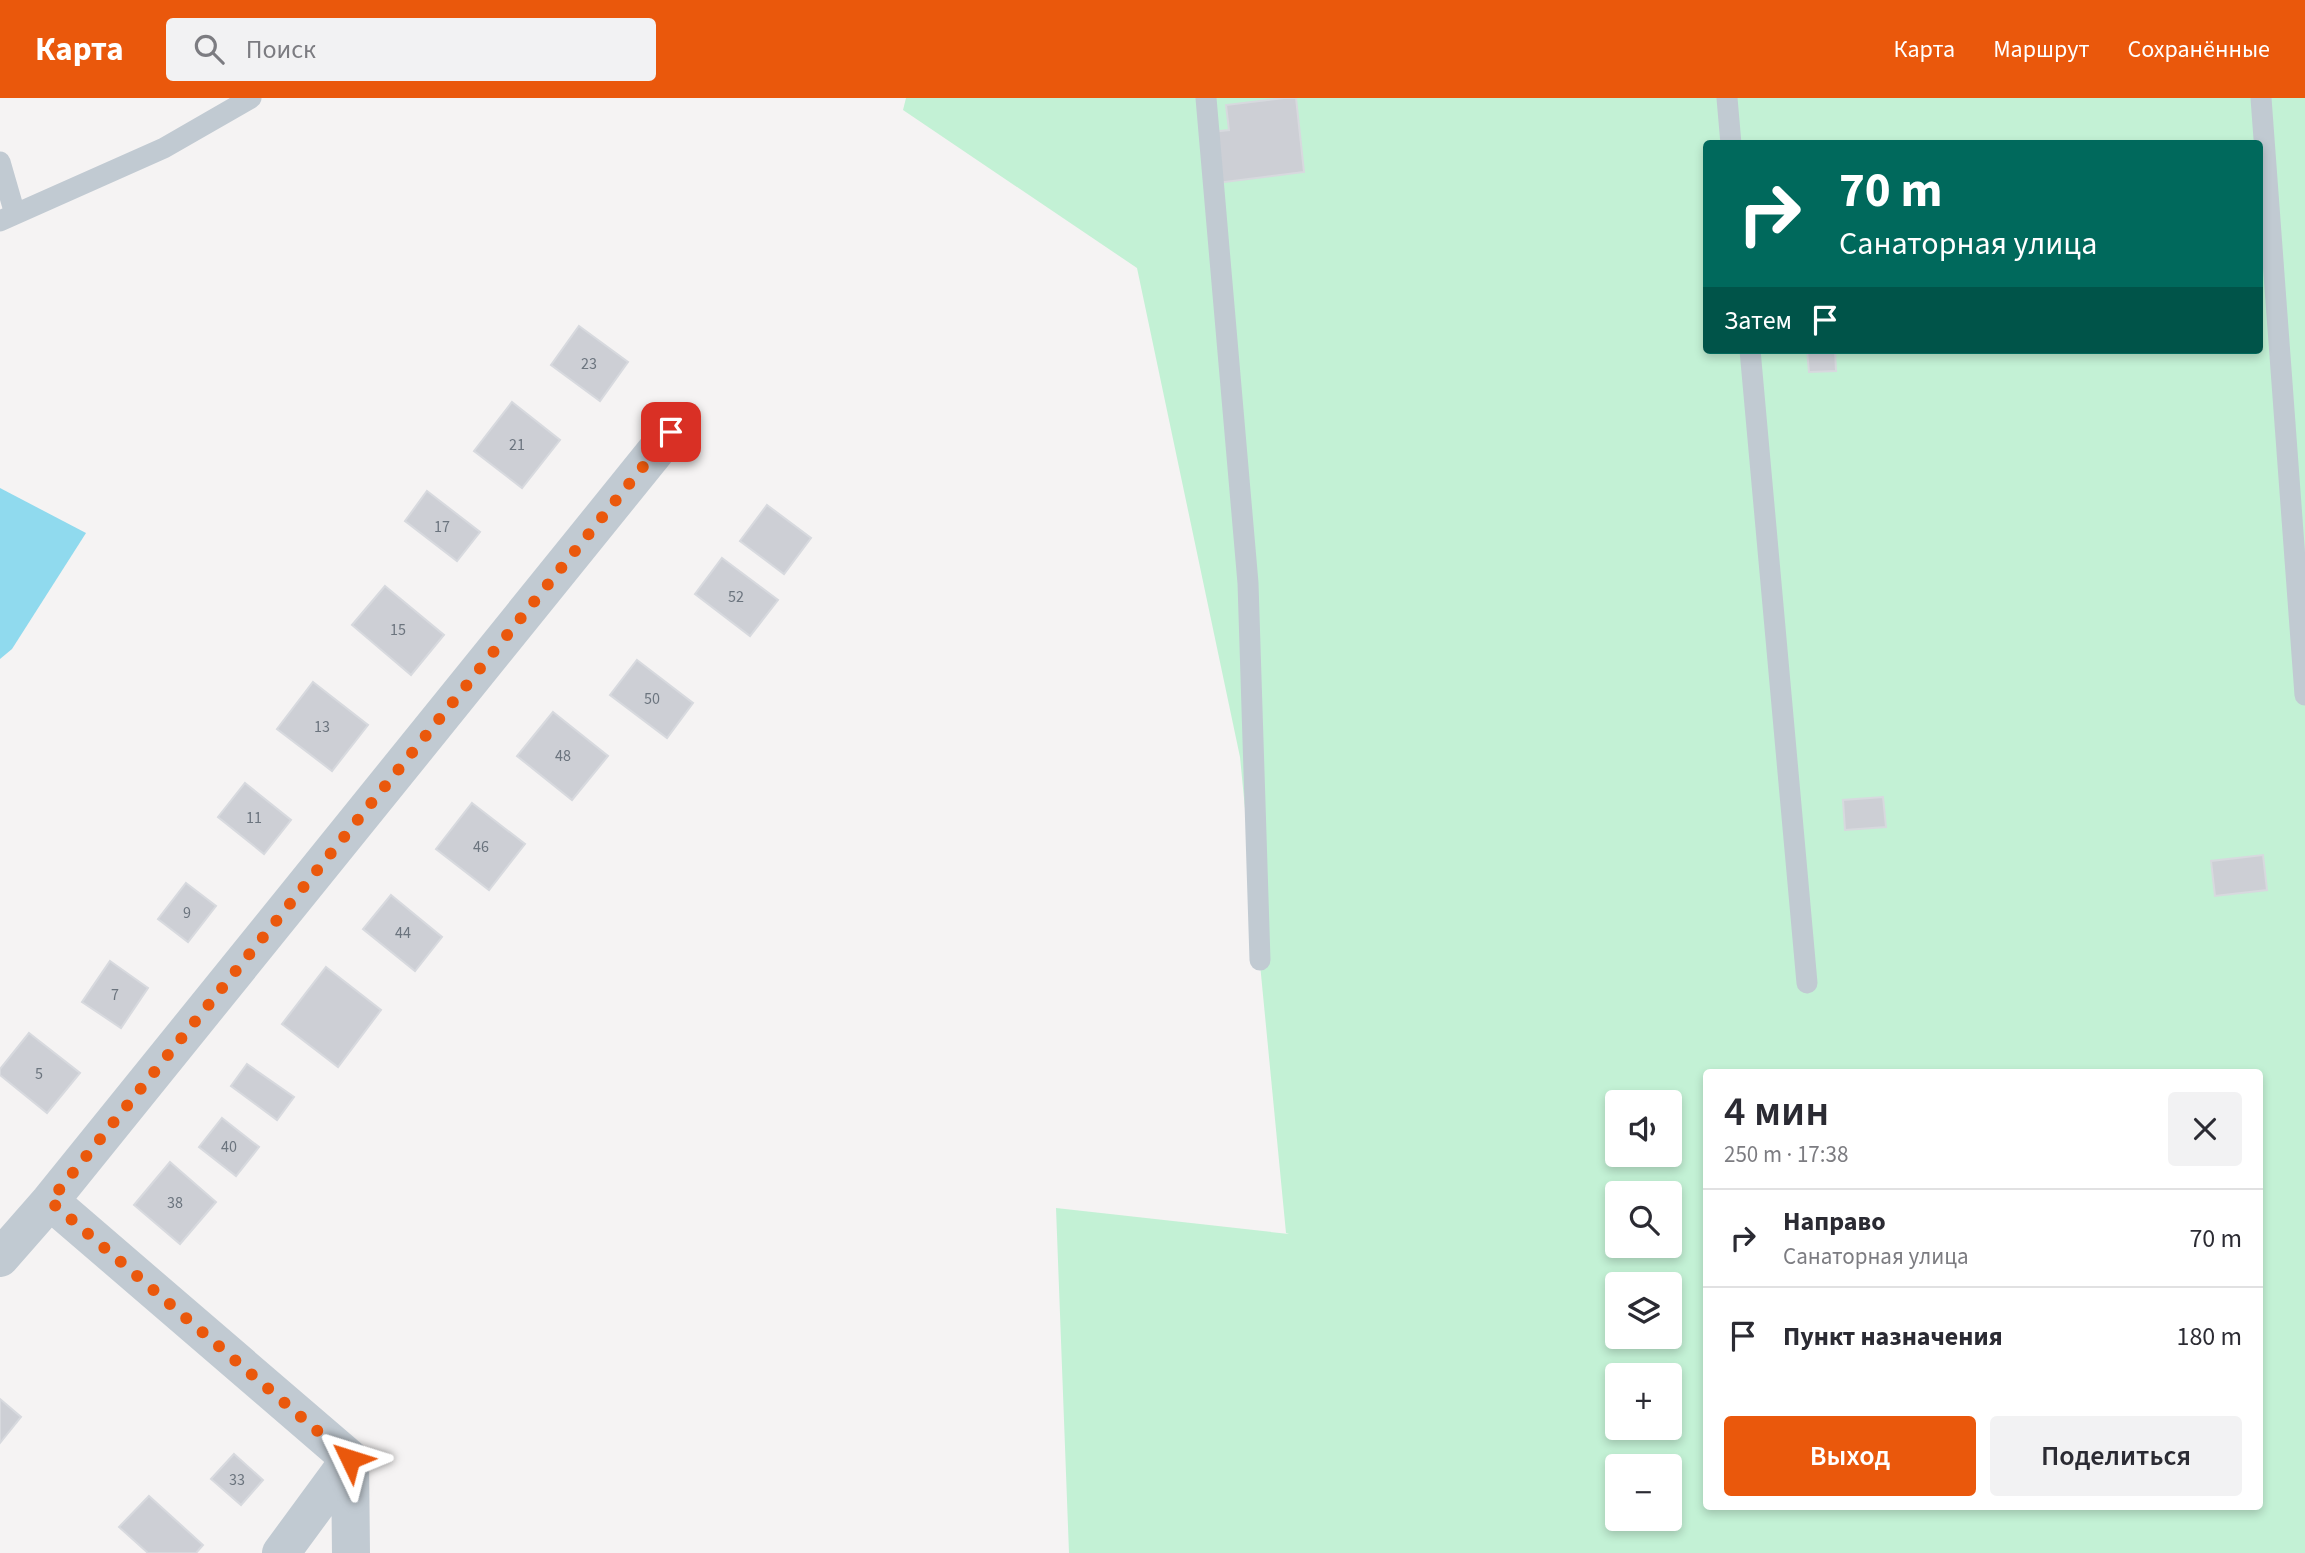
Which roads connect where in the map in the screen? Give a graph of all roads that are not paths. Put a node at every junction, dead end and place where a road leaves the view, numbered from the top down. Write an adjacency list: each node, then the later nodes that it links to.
1 (251, 98): 7 (lane)
2 (1206, 98): 11 (lane)
3 (1727, 98): 5 (lane)
4 (2261, 98): 10 (lane)
5 (1731, 140)
6 (0, 162): 7 (lane)
7 (8, 218)
8 (1750, 354): 12 (lane)
9 (671, 432): 13 (street)
10 (2305, 695)
11 (1259, 960)
12 (1807, 983)
13 (50, 1201): 14 (street); 15 (street)
14 (0, 1258)
15 (350, 1459): 16 (street); 17 (street)
16 (281, 1553)
17 (351, 1553)

